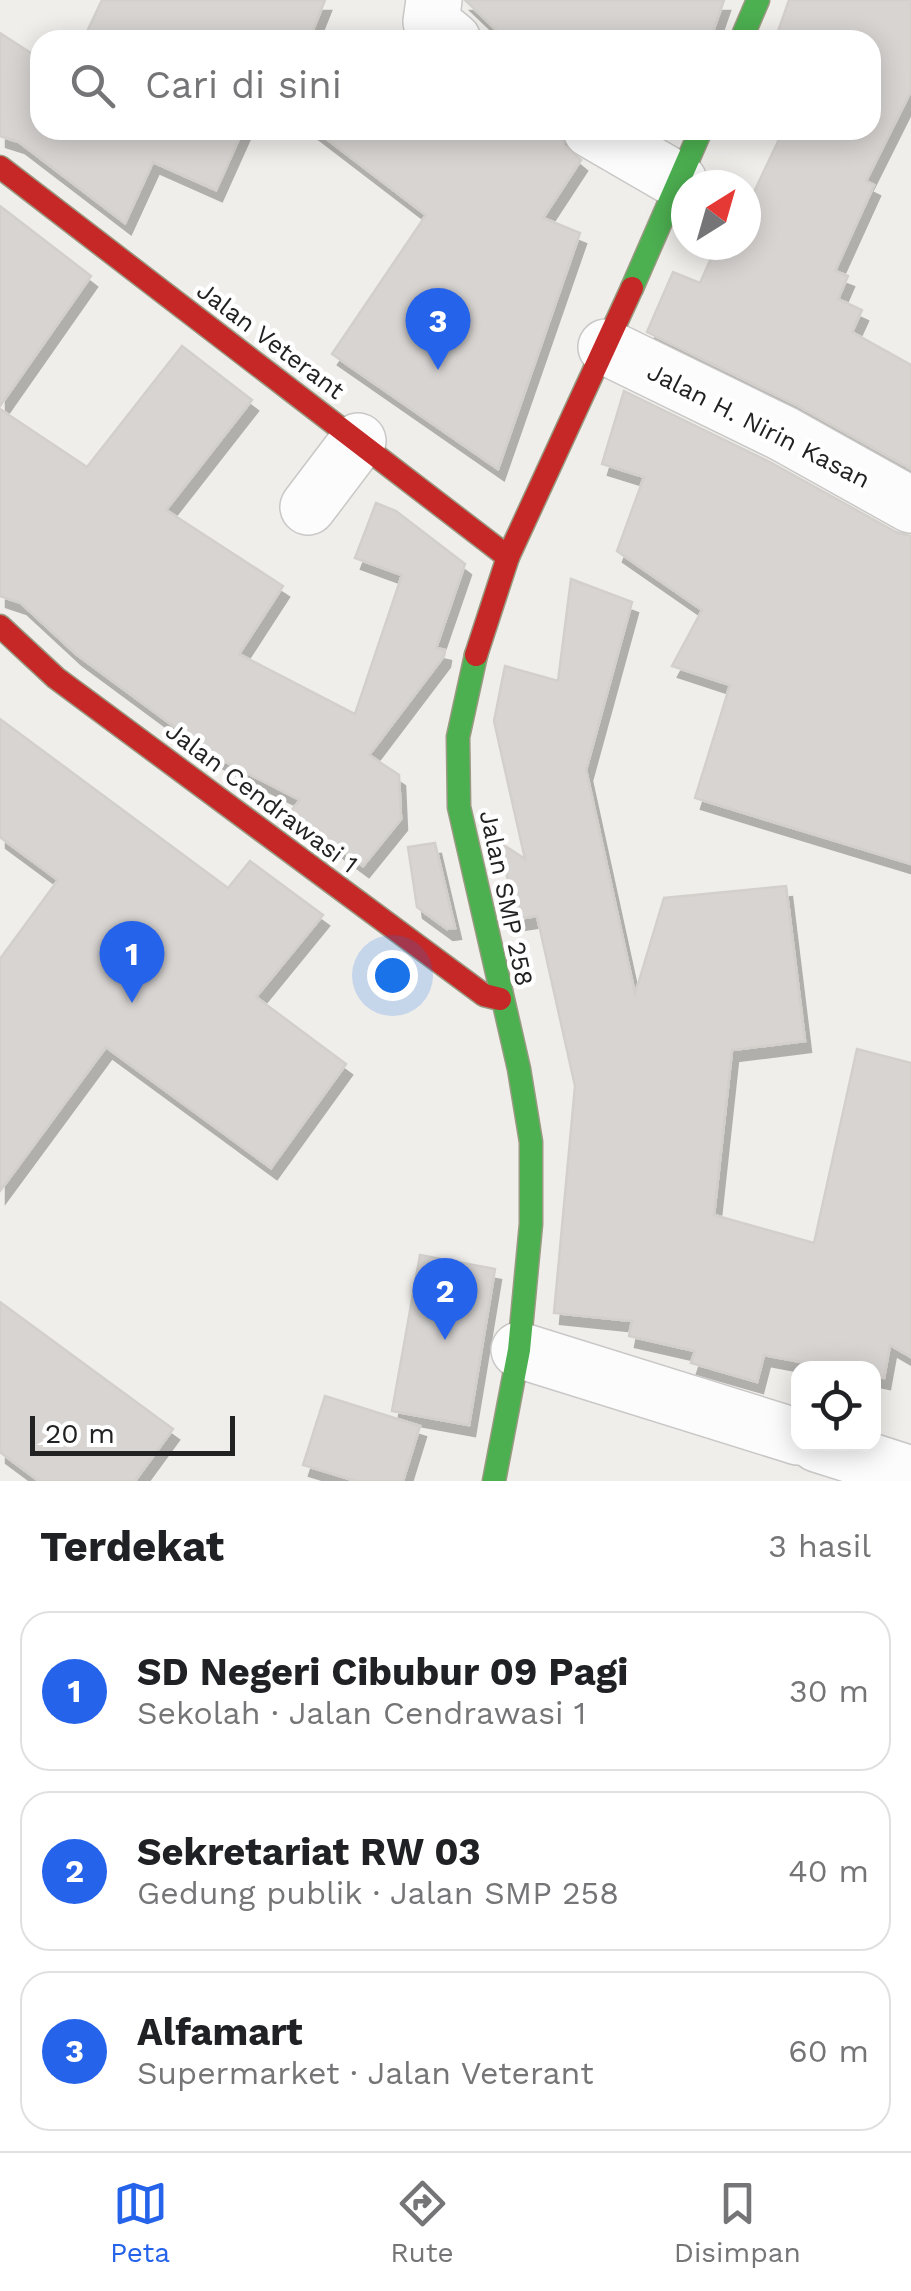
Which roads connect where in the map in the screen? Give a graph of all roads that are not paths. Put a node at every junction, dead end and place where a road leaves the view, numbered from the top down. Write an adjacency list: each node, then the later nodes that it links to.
1 (434, 0): 3 (street)
2 (758, 0): 4 (street)
3 (441, 30)
4 (745, 30)
5 (609, 140): 9 (street)
6 (697, 140): 8 (street, Jalan SMP 258)
7 (0, 167): 12 (street, Jalan Veterant)
8 (683, 170)
9 (671, 175)
10 (671, 198): 11 (street, Jalan SMP 258)
11 (606, 347): 13 (street, Jalan H. Nirin Kasan); 15 (street, Jalan SMP 258)
12 (358, 441): 14 (street); 15 (street, Jalan Veterant)
13 (911, 505)
14 (308, 507)
15 (508, 557): 17 (street, Jalan SMP 258)
16 (0, 626): 17 (street, Jalan Cendrawasi 1)
17 (500, 998): 18 (street, Jalan SMP 258)
18 (519, 1350): 19 (street); 22 (street, Jalan SMP 258)
19 (791, 1435)
20 (839, 1451): 21 (street)
21 (911, 1474)
22 (494, 1481)

